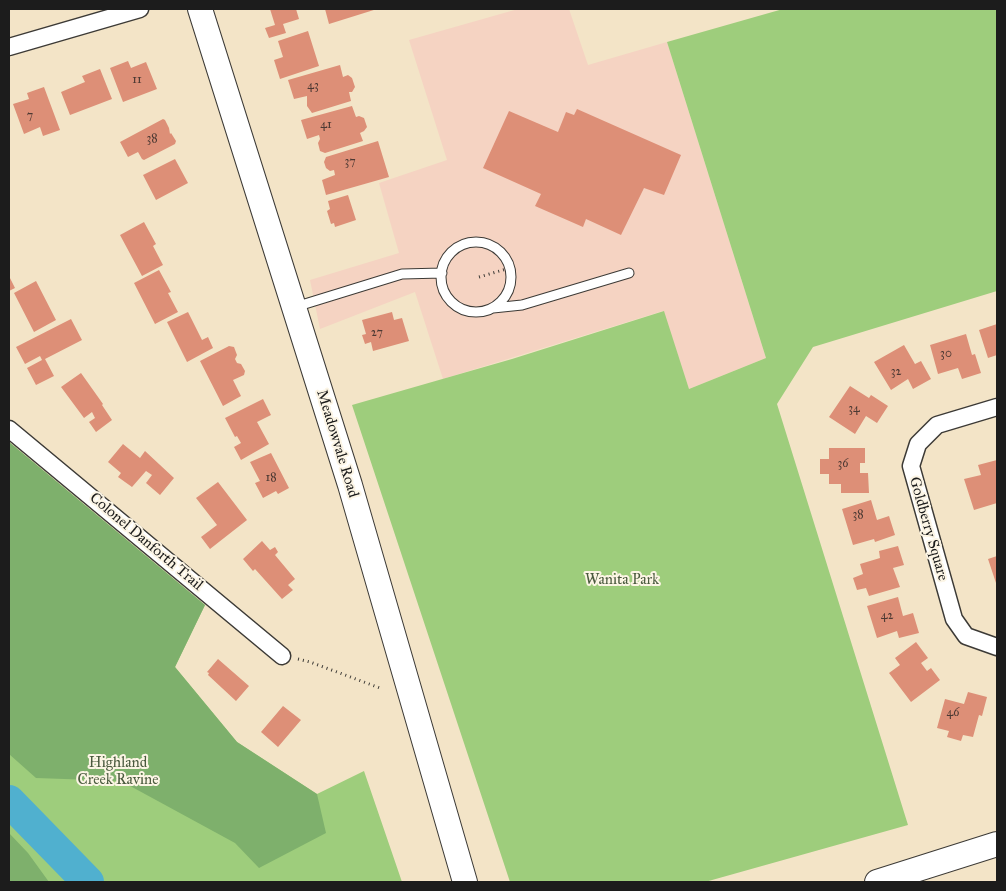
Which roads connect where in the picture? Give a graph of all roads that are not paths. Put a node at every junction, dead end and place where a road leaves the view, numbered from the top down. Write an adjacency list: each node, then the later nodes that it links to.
1 (140, 9): 3 (street)
2 (200, 9): 6 (street, Meadowvale Road)
3 (9, 47)
4 (442, 272): 6 (lane); 7 (lane); 7 (lane)
5 (629, 273): 7 (lane)
6 (294, 308): 13 (street, Meadowvale Road)
7 (493, 308)
8 (997, 407): 10 (street, Goldberry Square)
9 (9, 429): 11 (street, Colonel Danforth Trail)
10 (997, 647)
11 (282, 656)
12 (997, 844): 14 (street)
13 (465, 882)
14 (876, 882)

